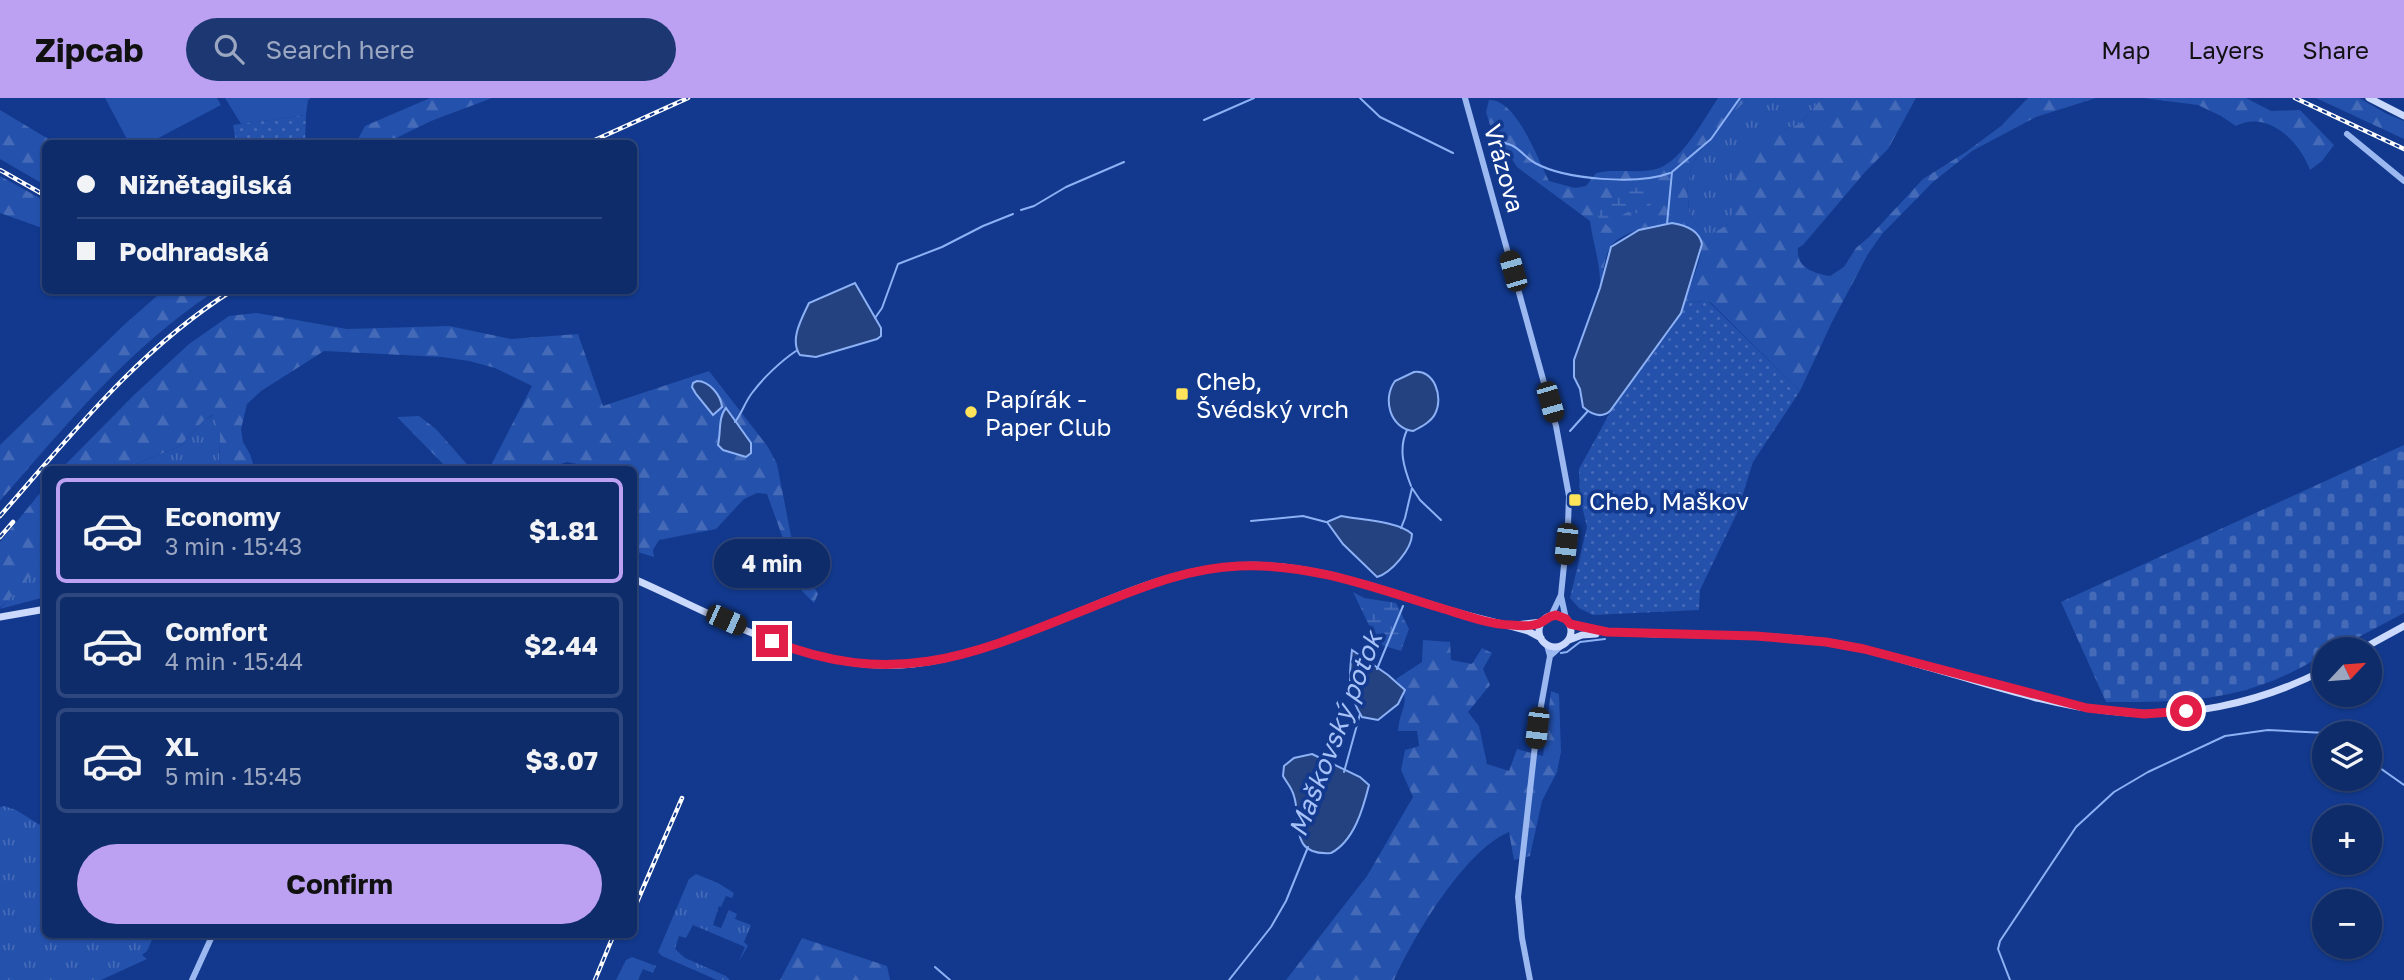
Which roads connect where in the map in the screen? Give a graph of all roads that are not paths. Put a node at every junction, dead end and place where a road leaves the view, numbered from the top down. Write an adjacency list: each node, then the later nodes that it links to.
1 (1465, 98): 7 (street, Vrázova)
2 (2369, 98): 3 (main road)
3 (2404, 116)
4 (2347, 134): 5 (street)
5 (2404, 181)
6 (637, 580): 13 (main road)
7 (1561, 594): 9 (street, Vrázova); 12 (street)
8 (42, 610): 10 (main road)
9 (1551, 616): 11 (main road); 12 (main road)
10 (0, 617)
11 (1542, 622): 13 (main road); 16 (main road)
12 (1568, 622): 15 (main road); 18 (main road)
13 (1508, 625): 16 (main road)
14 (2404, 626): 17 (main road)
15 (1607, 632): 18 (main road); 22 (main road)
16 (1541, 638): 19 (main road)
17 (2382, 638)
18 (1569, 640): 20 (main road)
19 (1547, 645): 20 (main road); 21 (street)
20 (1560, 647): 21 (street)
21 (1550, 656): 25 (street)
22 (2312, 675)
23 (211, 938): 24 (street)
24 (192, 980)
25 (1530, 980)

